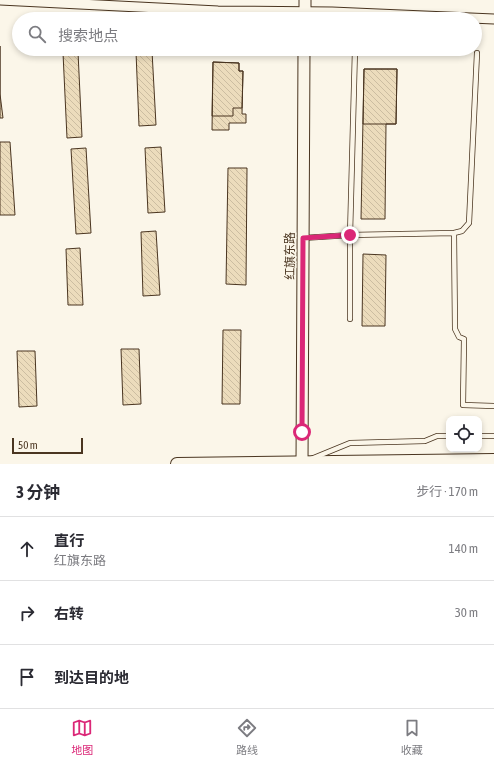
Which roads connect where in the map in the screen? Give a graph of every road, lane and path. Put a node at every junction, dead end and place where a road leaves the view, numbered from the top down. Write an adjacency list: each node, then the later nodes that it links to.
1 (0, 0): 3 (street)
2 (304, 0): 4 (street)
3 (235, 12)
4 (305, 12)
5 (482, 19): 6 (street)
6 (494, 19)
7 (304, 56): 12 (street, 红旗东路)
8 (355, 56): 11 (lane)
9 (477, 56): 10 (lane)
10 (454, 233): 11 (lane); 14 (lane)
11 (350, 235): 12 (lane); 13 (lane)
12 (303, 238): 19 (street, 红旗东路)
13 (350, 319)
14 (494, 406)
15 (446, 436): 19 (lane)
16 (482, 436): 17 (lane)
17 (494, 436)
18 (494, 460): 19 (main road)
19 (302, 463): 20 (main road)
20 (177, 464)

